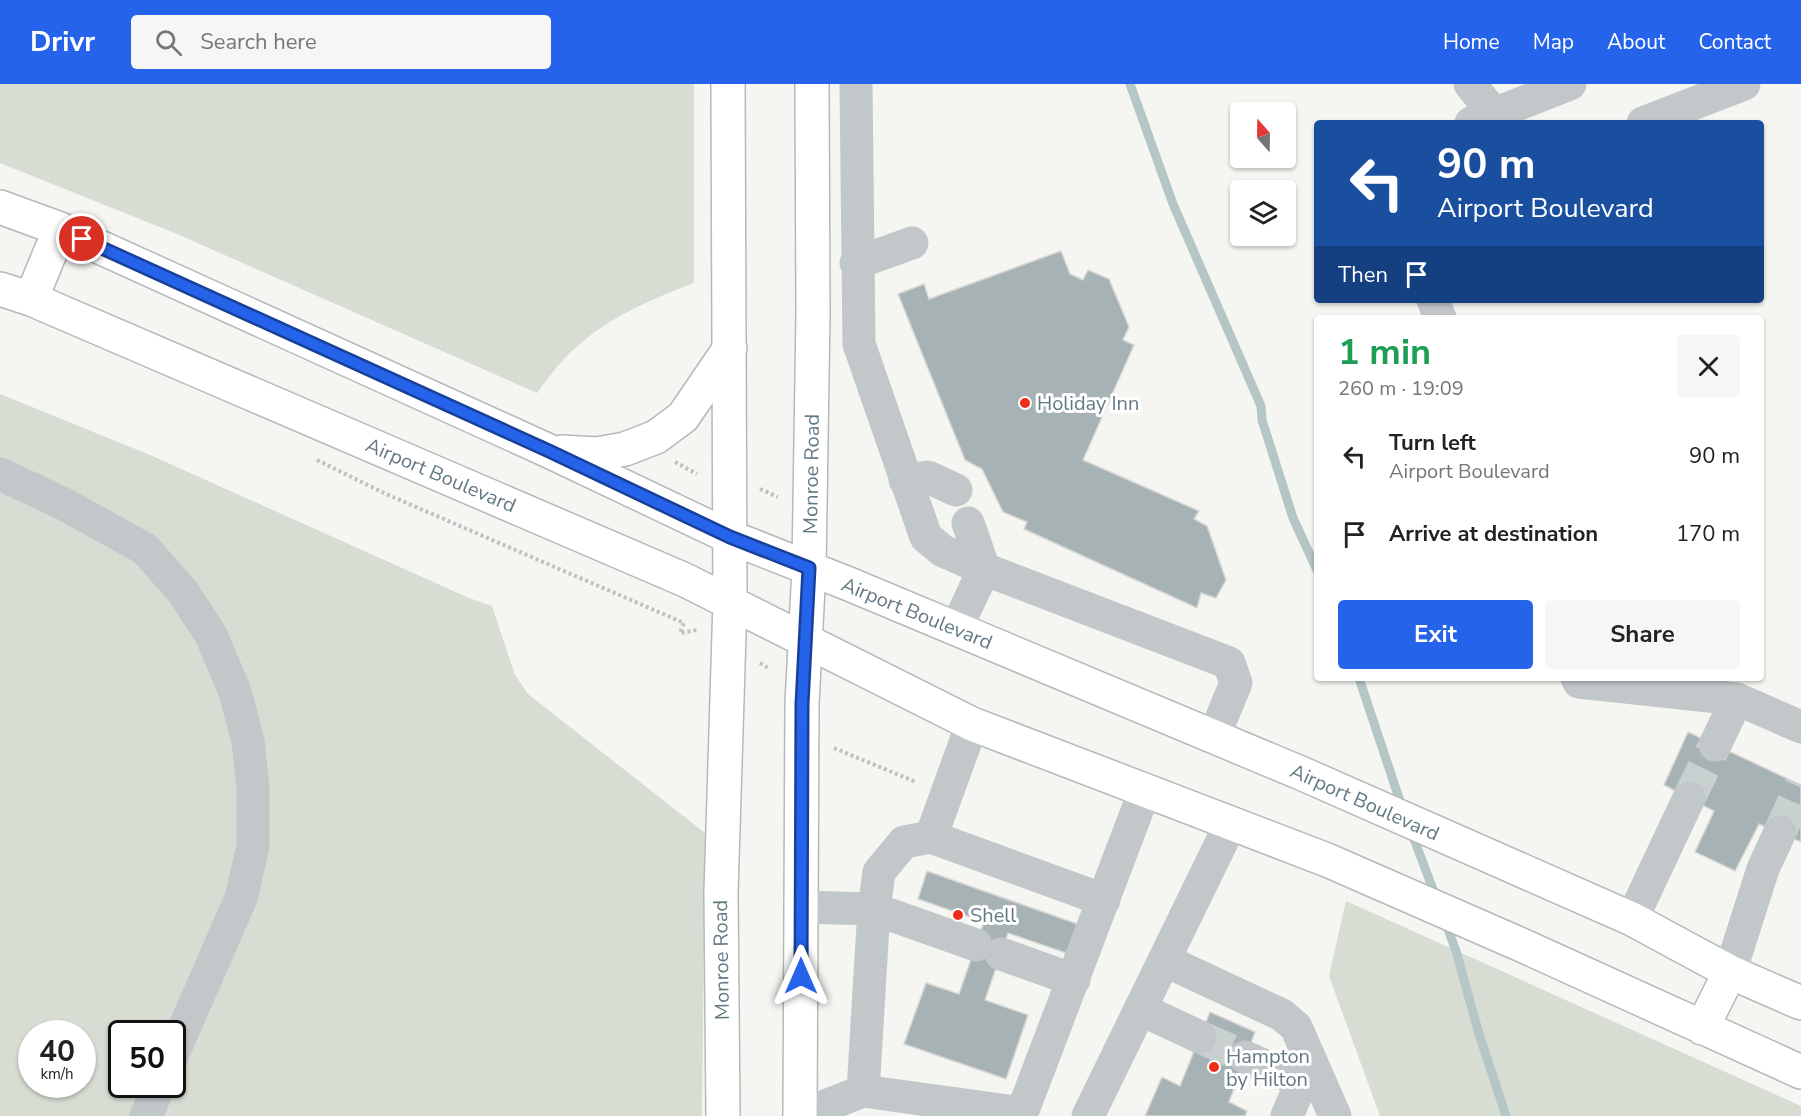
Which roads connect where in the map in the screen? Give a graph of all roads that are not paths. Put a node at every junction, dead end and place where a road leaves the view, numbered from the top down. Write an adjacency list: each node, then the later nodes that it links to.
1 (728, 84): 17 (main road, Monroe Road)
2 (812, 84): 15 (main road, Monroe Road)
3 (856, 84): 12 (street)
4 (1470, 84): 7 (street)
5 (1570, 84): 7 (street)
6 (1744, 84): 8 (street)
7 (1482, 118)
8 (1651, 120)
9 (0, 207): 10 (main road, Airport Boulevard)
10 (60, 230): 14 (main road); 18 (main road, Airport Boulevard)
11 (912, 243): 12 (street)
12 (856, 263): 16 (street)
13 (0, 289): 14 (main road, Airport Boulevard)
14 (31, 299): 26 (main road, Airport Boulevard)
15 (813, 313): 16 (street); 24 (main road, Monroe Road)
16 (858, 314): 20 (street)
17 (730, 348): 18 (main road); 23 (main road, Monroe Road)
18 (549, 451): 23 (main road, Airport Boulevard)
19 (0, 474): 49 (street)
20 (905, 480): 21 (street); 25 (street)
21 (956, 490)
22 (968, 523): 25 (street)
23 (730, 537): 24 (main road, Airport Boulevard); 26 (main road, Monroe Road)
24 (809, 568): 27 (main road, Airport Boulevard); 28 (main road, Monroe Road)
25 (984, 569): 27 (street); 33 (street)
26 (730, 601): 28 (main road, Airport Boulevard); 58 (main road, Monroe Road)
27 (956, 629): 33 (main road, Airport Boulevard)
28 (806, 640): 31 (main road, Airport Boulevard); 41 (main road, Monroe Road)
29 (1578, 681): 30 (street)
30 (1737, 699): 32 (street); 34 (street)
31 (972, 724): 35 (main road, Airport Boulevard); 39 (street)
32 (1801, 727)
33 (1214, 736): 43 (main road, Airport Boulevard)
34 (1715, 745)
35 (1145, 790): 37 (main road, Airport Boulevard); 40 (street)
36 (1689, 798): 43 (street)
37 (1231, 823): 44 (street); 50 (main road, Airport Boulevard)
38 (1779, 832): 45 (street)
39 (931, 837): 40 (street); 42 (street)
40 (1104, 900): 46 (street)
41 (801, 906): 42 (street); 59 (main road, Monroe Road)
42 (874, 909): 46 (street); 55 (street)
43 (1632, 919): 45 (main road, Airport Boulevard)
44 (1164, 960): 48 (street); 53 (street)
45 (1730, 972): 47 (main road, Airport Boulevard); 50 (main road)
46 (1074, 980): 55 (street)
47 (1801, 1003)
48 (1140, 1010): 51 (street); 60 (street)
49 (186, 1024)
50 (1702, 1028): 54 (main road, Airport Boulevard)
51 (1200, 1037)
52 (1245, 1058): 53 (street)
53 (1306, 1072): 61 (street); 62 (street)
54 (1801, 1072)
55 (863, 1091): 59 (street)
56 (154, 1098): 57 (street)
57 (147, 1116)
58 (723, 1116)
59 (800, 1116)
60 (1088, 1116)
61 (1287, 1116)
62 (1335, 1116)

